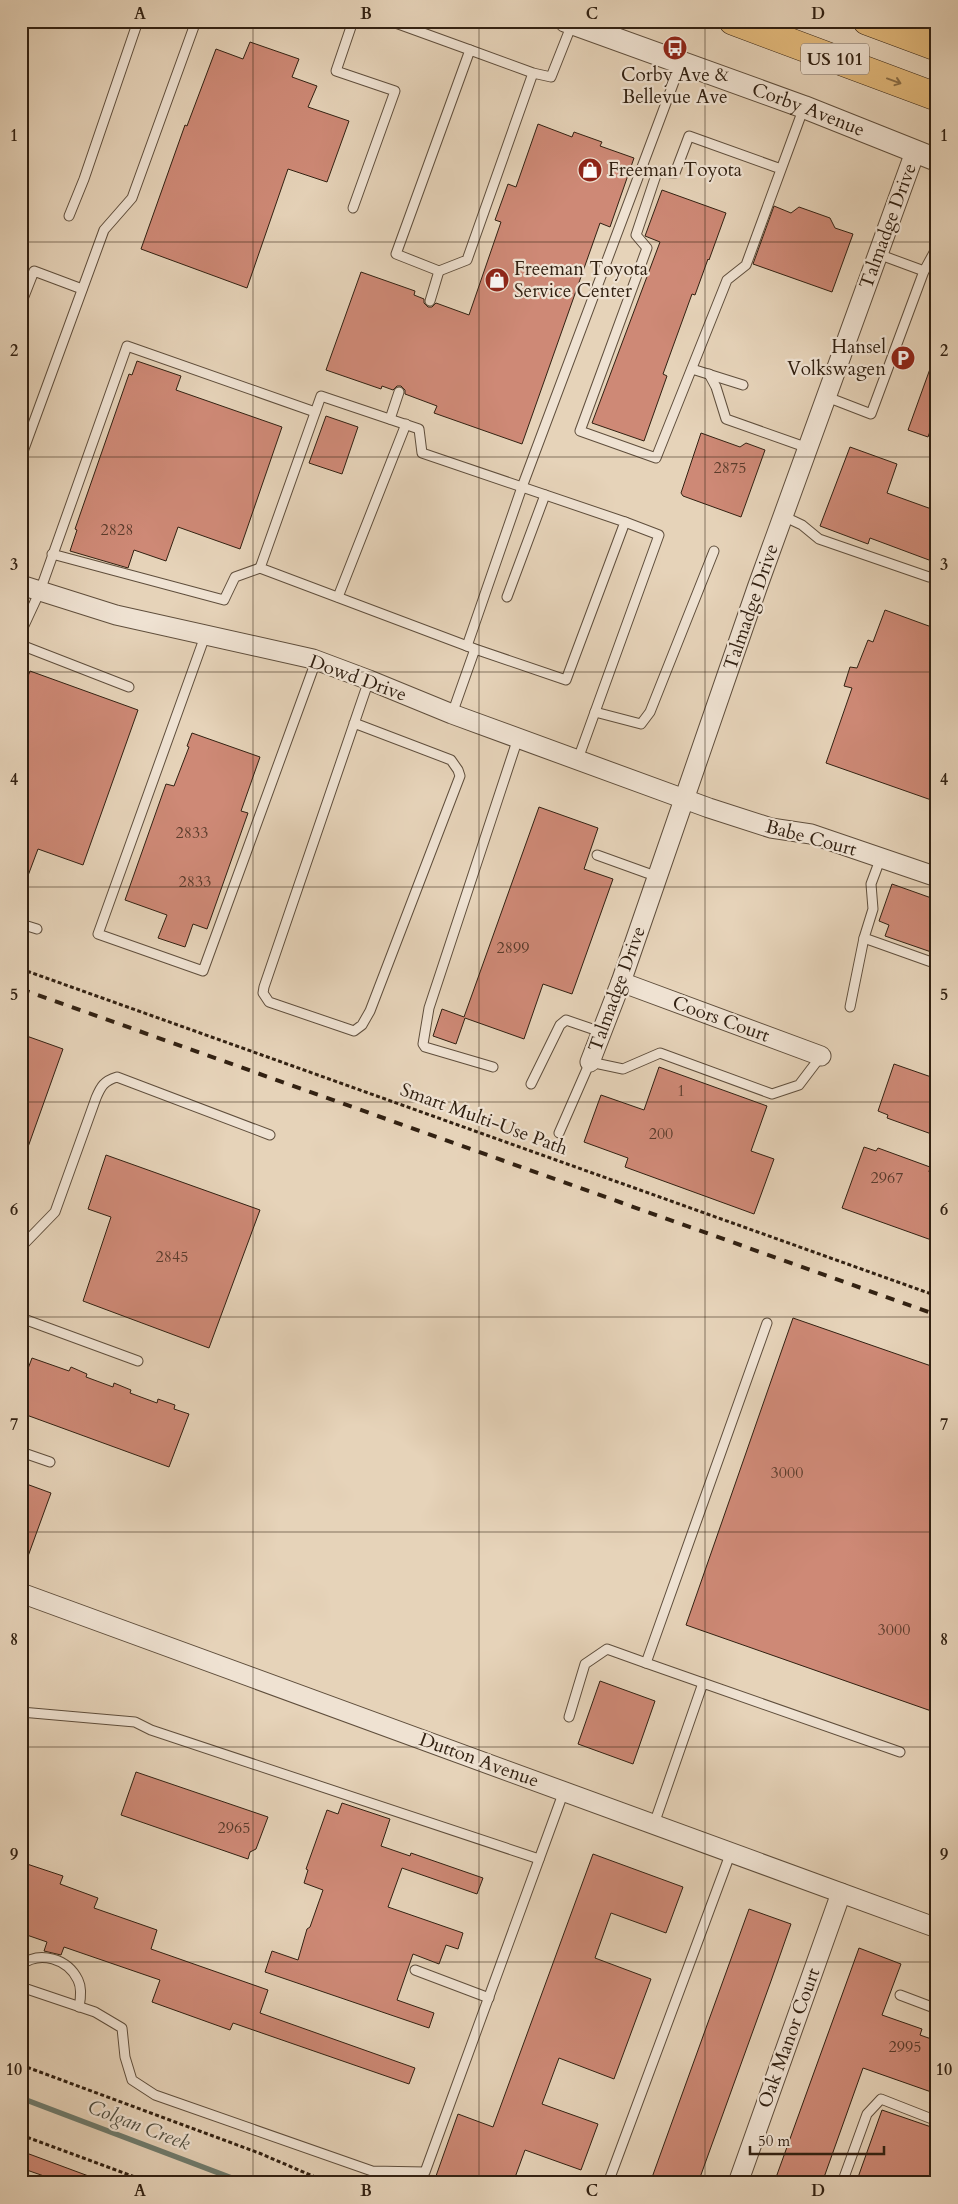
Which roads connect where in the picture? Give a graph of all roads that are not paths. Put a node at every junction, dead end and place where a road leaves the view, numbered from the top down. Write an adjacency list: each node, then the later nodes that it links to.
1 (138, 21): 18 (lane)
2 (196, 21): 23 (lane)
3 (353, 21): 17 (lane)
4 (390, 21): 9 (lane)
5 (733, 21): 12 (highway, US 101, one-way to 12)
6 (867, 21): 8 (highway, US 101)
7 (569, 22): 10 (street, Corby Avenue); 11 (lane)
8 (937, 47)
9 (470, 50): 11 (lane); 21 (lane)
10 (681, 63): 13 (street, Corby Avenue); 36 (lane)
11 (533, 73): 21 (lane)
12 (937, 96)
13 (804, 107): 14 (street, Corby Avenue); 16 (lane)
14 (914, 152): 15 (street, Corby Avenue); 20 (street, Talmadge Drive)
15 (937, 160)
16 (781, 169): 26 (lane); 26 (lane)
17 (353, 208)
18 (69, 216)
19 (937, 247): 22 (lane)
20 (878, 254): 22 (lane); 30 (street, Talmadge Drive)
21 (439, 271): 24 (lane)
22 (924, 271): 30 (lane)
23 (82, 289): 25 (lane); 35 (lane)
24 (430, 300)
25 (21, 304)
26 (692, 369): 27 (lane)
27 (708, 374): 28 (lane); 34 (lane)
28 (743, 385)
29 (399, 392): 32 (lane)
30 (828, 397): 34 (street, Talmadge Drive)
31 (315, 412): 32 (lane); 41 (lane); 42 (lane)
32 (390, 419): 33 (lane)
33 (406, 424): 36 (lane); 46 (lane)
34 (808, 448): 38 (street, Talmadge Drive)
35 (21, 456)
36 (522, 487): 37 (lane); 51 (lane)
37 (545, 495): 39 (lane); 47 (lane)
38 (783, 516): 43 (lane); 60 (street, Talmadge Drive)
39 (625, 522): 51 (lane); 55 (lane)
40 (714, 551): 55 (lane)
41 (52, 554): 42 (lane); 45 (lane)
42 (260, 568): 46 (lane)
43 (937, 577)
44 (21, 585): 45 (street, Dowd Drive)
45 (40, 591): 48 (lane); 49 (street, Dowd Drive)
46 (338, 597): 51 (lane)
47 (508, 597)
48 (21, 632)
49 (205, 636): 52 (street, Dowd Drive); 52 (lane)
50 (21, 645): 54 (lane)
51 (471, 647): 56 (lane)
52 (316, 661): 53 (street, Dowd Drive)
53 (369, 680): 56 (street, Dowd Drive); 57 (lane)
54 (129, 687)
55 (595, 712): 59 (lane)
56 (452, 714): 58 (street, Dowd Drive)
57 (354, 723): 57 (lane)
58 (518, 738): 59 (street, Dowd Drive); 74 (lane)
59 (578, 759): 60 (street, Dowd Drive)
60 (685, 799): 62 (street, Babe Court); 63 (street, Talmadge Drive)
61 (598, 855): 63 (lane)
62 (880, 857): 64 (street, Babe Court); 67 (lane)
63 (658, 877): 69 (street, Talmadge Drive)
64 (937, 877)
65 (21, 924): 66 (lane)
66 (37, 930)
67 (864, 938): 68 (lane); 70 (lane)
68 (937, 964)
69 (621, 982): 71 (street, Talmadge Drive); 72 (street, Coors Court)
70 (850, 1007)
71 (602, 1032): 73 (street, Talmadge Drive); 75 (lane)
72 (821, 1056): 73 (lane)
73 (590, 1062): 76 (lane)
74 (493, 1067)
75 (532, 1084)
76 (559, 1132)
77 (270, 1135): 78 (lane)
78 (21, 1247)
79 (21, 1318): 81 (lane)
80 (767, 1323): 85 (lane)
81 (138, 1361)
82 (21, 1452): 83 (lane)
83 (50, 1462)
84 (21, 1593): 90 (street, Dutton Avenue)
85 (646, 1663): 86 (lane); 88 (lane)
86 (704, 1684): 89 (lane); 91 (lane)
87 (21, 1712): 93 (lane)
88 (569, 1717)
89 (900, 1752)
90 (564, 1791): 91 (street, Dutton Avenue); 93 (lane)
91 (654, 1824): 92 (street, Dutton Avenue)
92 (731, 1852): 94 (street, Dutton Avenue); 106 (lane)
93 (539, 1859): 100 (lane)
94 (841, 1892): 95 (street, Dutton Avenue); 107 (street, Oak Manor Court)
95 (937, 1928)
96 (21, 1965): 101 (lane)
97 (415, 1970): 100 (lane)
98 (21, 1987): 101 (lane)
99 (900, 1995): 102 (lane)
100 (489, 1998): 101 (lane)
101 (79, 2007)
102 (937, 2009)
103 (937, 2120): 108 (lane)
104 (21, 2178): 105 (lane)
105 (32, 2183)
106 (608, 2183)
107 (738, 2183)
108 (842, 2183)

